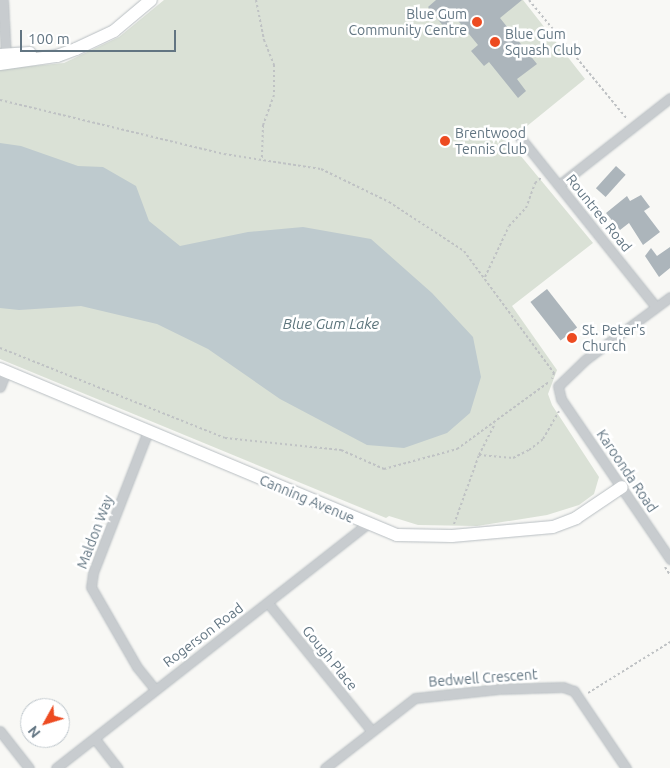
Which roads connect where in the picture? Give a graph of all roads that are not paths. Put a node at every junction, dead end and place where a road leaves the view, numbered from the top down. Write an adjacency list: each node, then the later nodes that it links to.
1 (3, 0): 4 (street)
2 (139, 0): 5 (street)
3 (151, 0): 5 (street)
4 (2, 33): 5 (street)
5 (3, 59)
6 (670, 98): 8 (street)
7 (519, 136): 8 (street, Rountree Road)
8 (559, 185): 10 (street, Rountree Road)
9 (670, 297): 10 (street)
10 (656, 307): 14 (street, Karoonda Road)
11 (3, 370): 12 (street); 13 (street, Canning Avenue)
12 (0, 387)
13 (148, 431): 15 (street, Canning Avenue); 18 (street, Maldon Way)
14 (622, 488): 15 (street, Canning Avenue); 16 (street, Karoonda Road)
15 (367, 524): 17 (street, Rogerson Road)
16 (670, 560)
17 (268, 603): 18 (street, Rogerson Road); 19 (street, Gough Place)
18 (154, 689): 21 (street, Rogerson Road)
19 (371, 730): 25 (street, Bedwell Crescent); 26 (street, Bedwell Crescent)
20 (0, 731): 22 (street)
21 (95, 739): 23 (street, Rogerson Road); 24 (street)
22 (28, 768)
23 (56, 768)
24 (118, 768)
25 (325, 768)
26 (626, 768)

